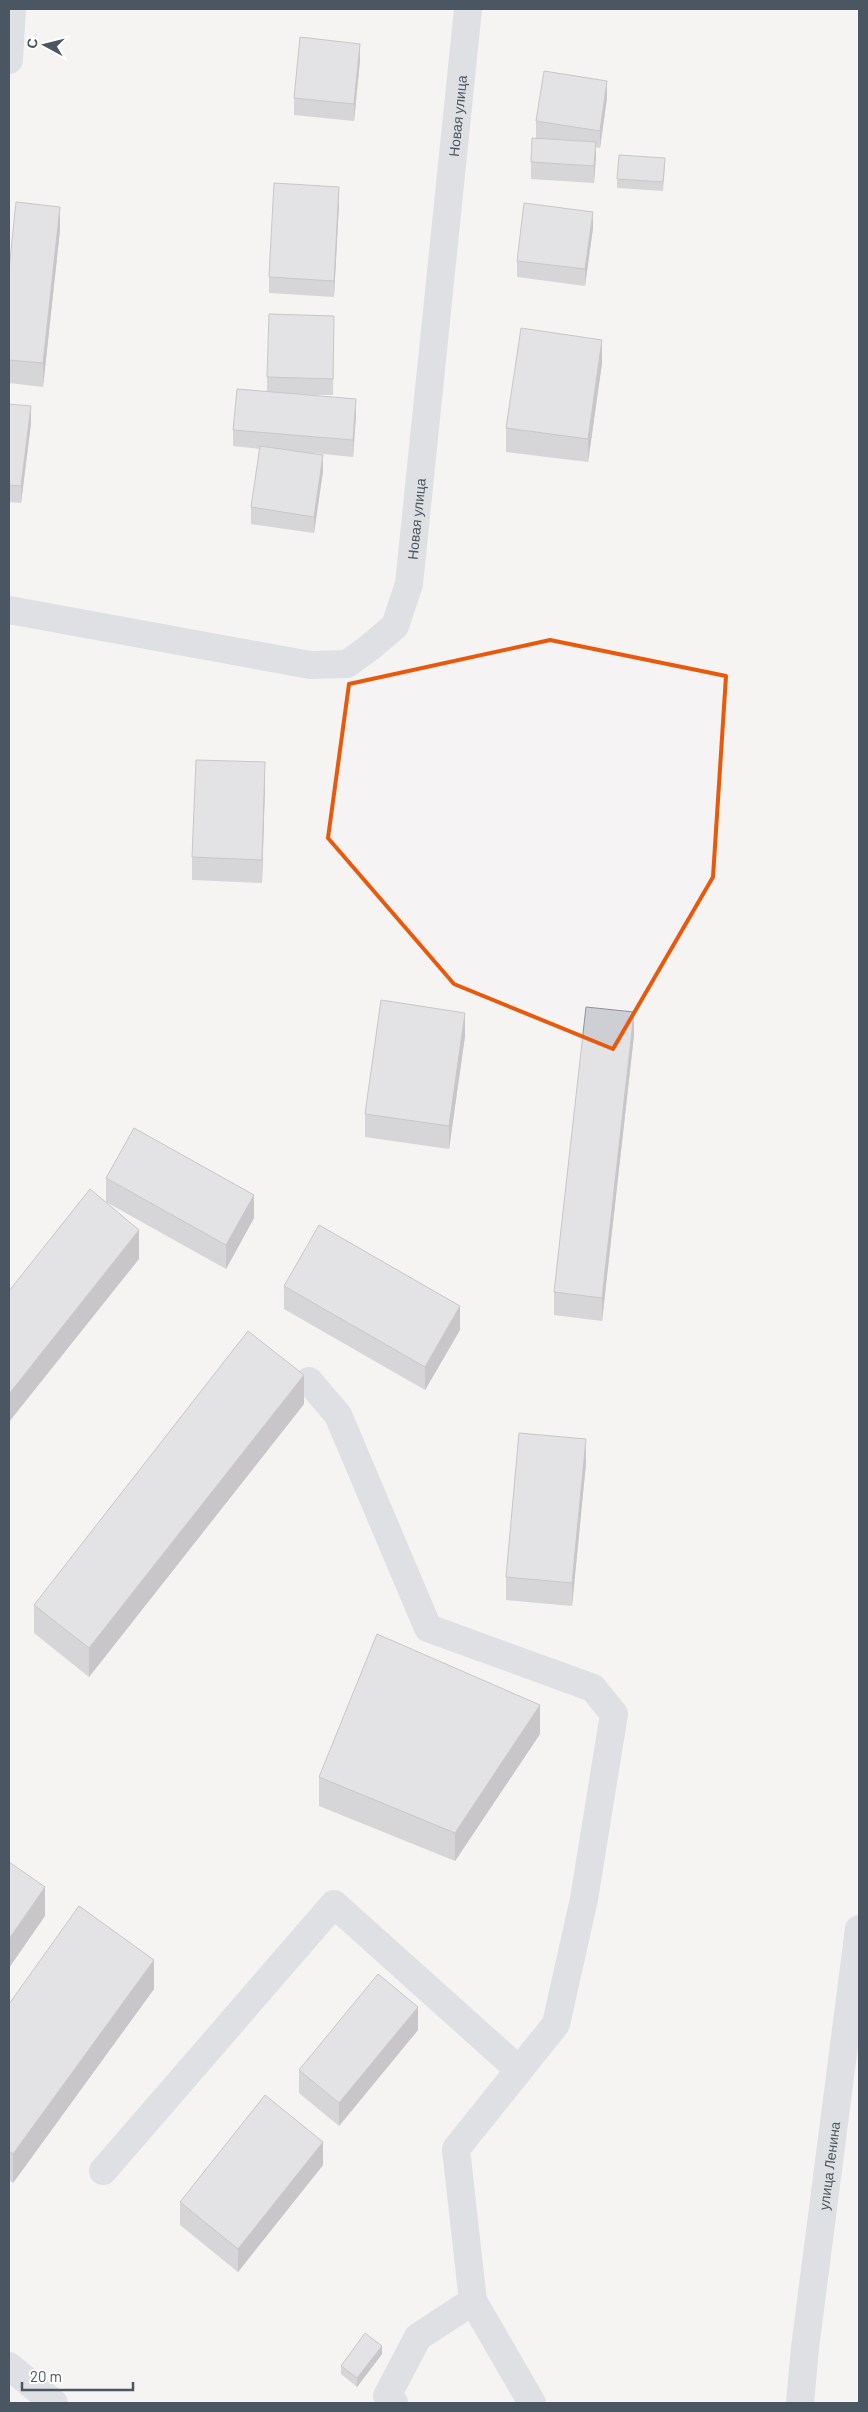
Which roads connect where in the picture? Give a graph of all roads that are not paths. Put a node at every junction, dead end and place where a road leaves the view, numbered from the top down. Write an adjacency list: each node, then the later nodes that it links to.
1 (12, 9): 3 (street)
2 (468, 9): 4 (street, Новая улица)
3 (9, 60)
4 (9, 610)
5 (309, 1381): 7 (street)
6 (859, 1928): 14 (street, улица Ленина)
7 (519, 2070): 8 (street); 9 (street)
8 (103, 2171)
9 (473, 2301): 12 (street); 13 (street)
10 (9, 2366): 11 (street)
11 (54, 2403)
12 (394, 2403)
13 (532, 2403)
14 (800, 2403)

